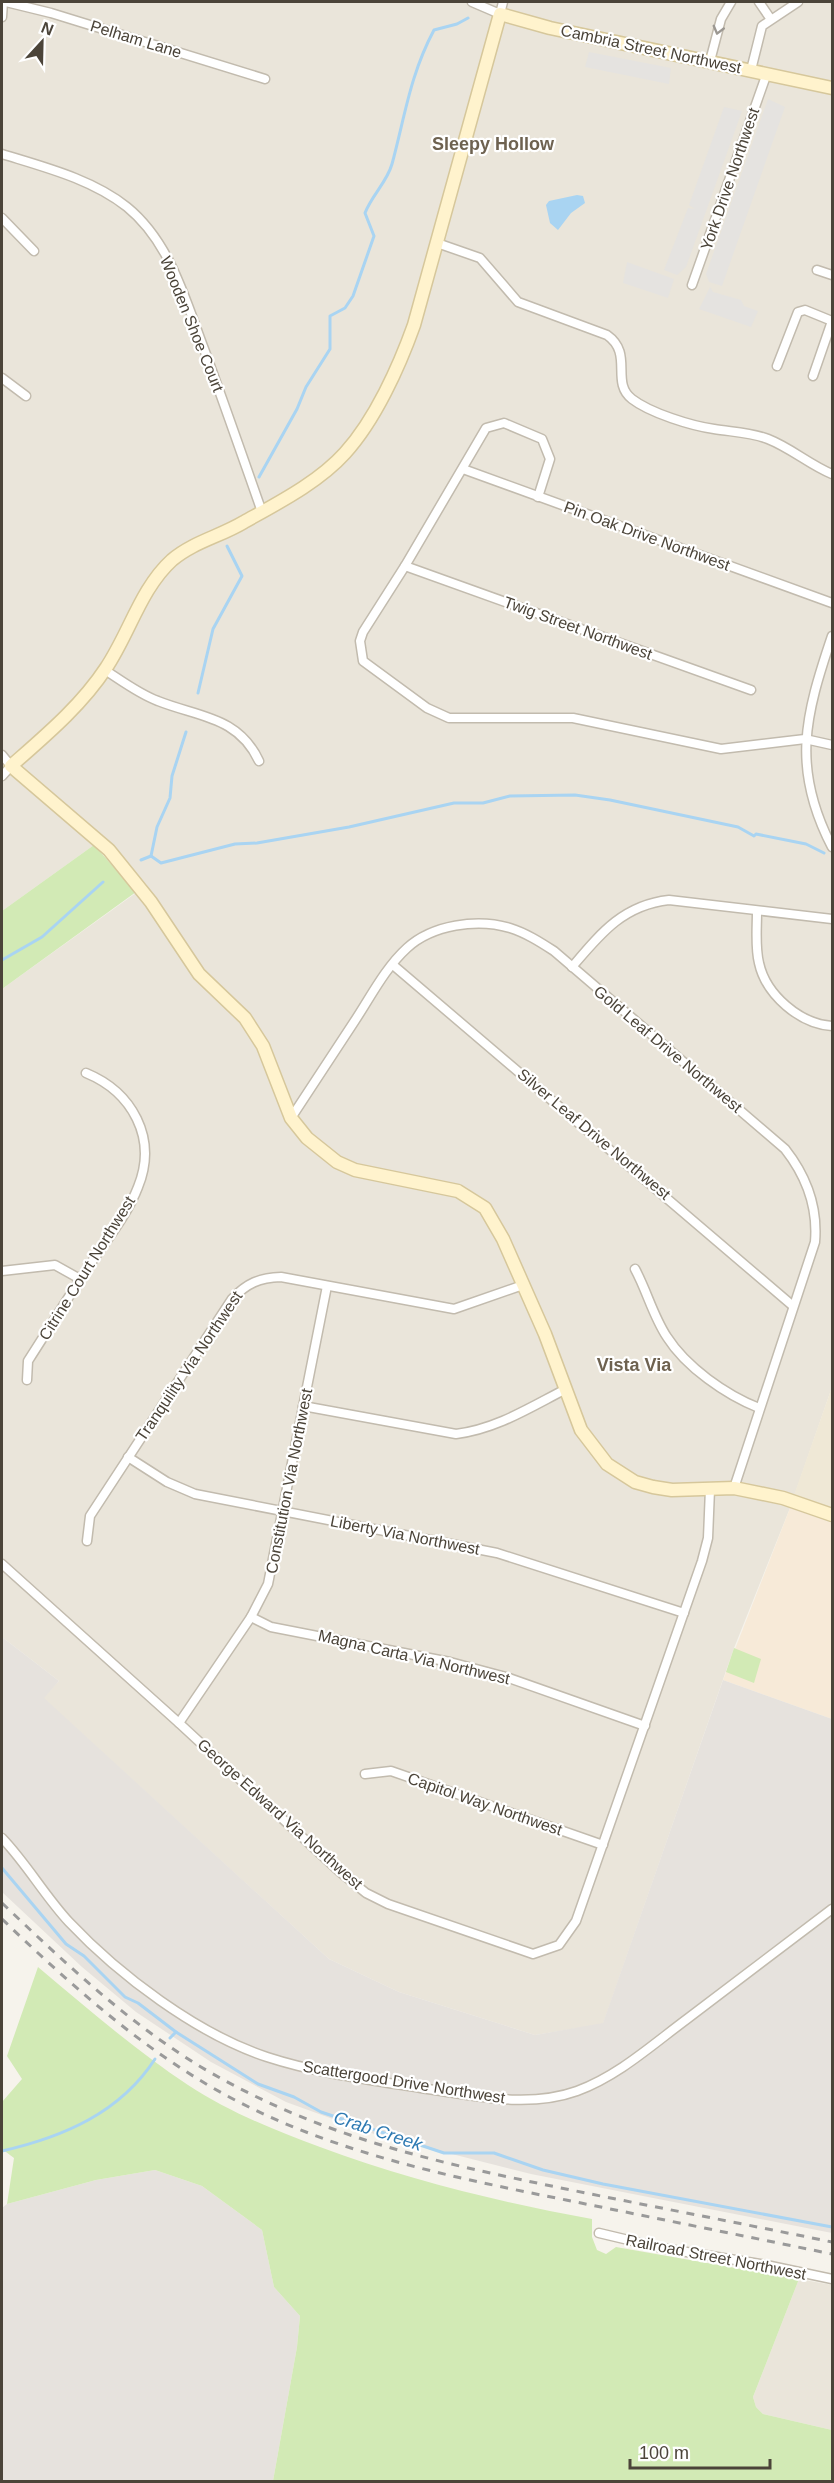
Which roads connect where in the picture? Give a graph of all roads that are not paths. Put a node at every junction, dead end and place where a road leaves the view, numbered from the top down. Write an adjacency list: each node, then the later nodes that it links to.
1 (5, 2): 7 (street); 12 (street, Pelham Lane)
2 (472, 2): 6 (street, Cambria Street Northwest)
3 (731, 2): 9 (street, one-way to 9)
4 (759, 2): 8 (street)
5 (798, 2): 8 (street)
6 (501, 8): 9 (street, Cambria Street Northwest); 16 (street)
7 (2, 17)
8 (770, 18): 10 (street)
9 (710, 61): 10 (street, Cambria Street Northwest)
10 (752, 70): 11 (street, Cambria Street Northwest)
11 (767, 73): 13 (street, Cambria Street Northwest); 20 (street, York Drive Northwest)
12 (265, 79)
13 (832, 88)
14 (2, 154): 29 (street, Wooden Shoe Court)
15 (2, 218): 17 (street)
16 (437, 243): 27 (street); 29 (street)
17 (34, 251)
18 (817, 270): 19 (street)
19 (832, 276)
20 (692, 285)
21 (832, 321): 22 (street); 23 (street)
22 (777, 366)
23 (813, 376)
24 (2, 378): 25 (street)
25 (26, 396)
26 (463, 469): 28 (street, Pin Oak Drive Northwest); 28 (street); 30 (street)
27 (832, 474)
28 (538, 497): 31 (street, Pin Oak Drive Northwest)
29 (262, 512): 33 (street)
30 (405, 566): 34 (street, Twig Street Northwest); 35 (street)
31 (832, 603)
32 (832, 636): 35 (street)
33 (105, 670): 38 (street); 39 (street)
34 (751, 690)
35 (806, 739): 36 (street); 41 (street)
36 (832, 745)
37 (2, 755): 39 (street)
38 (259, 761)
39 (12, 766): 40 (street); 48 (street)
40 (2, 776)
41 (832, 848)
42 (757, 912): 43 (street); 45 (street); 46 (street)
43 (832, 919)
44 (393, 965): 45 (street, Gold Leaf Drive Northwest); 48 (street, Gold Leaf Drive Northwest); 54 (street, Silver Leaf Drive Northwest)
45 (572, 967): 54 (street, Gold Leaf Drive Northwest)
46 (832, 1026)
47 (86, 1073): 51 (street, Citrine Court Northwest)
48 (291, 1118): 52 (street)
49 (635, 1269): 58 (street)
50 (2, 1271): 51 (street)
51 (80, 1279): 55 (street, Citrine Court Northwest)
52 (523, 1284): 53 (street, Tranquility Via Northwest); 56 (street)
53 (327, 1286): 57 (street, Constitution Via Northwest); 59 (street, Tranquility Via Northwest)
54 (793, 1305): 58 (street, Gold Leaf Drive Northwest)
55 (27, 1380)
56 (564, 1390): 57 (street); 61 (street)
57 (303, 1406): 62 (street, Constitution Via Northwest)
58 (759, 1408): 60 (street, Gold Leaf Drive Northwest)
59 (128, 1457): 62 (street, Liberty Via Northwest); 64 (street, Tranquility Via Northwest)
60 (734, 1488): 61 (street); 63 (street)
61 (710, 1489): 66 (street, George Edward Via Northwest)
62 (283, 1511): 66 (street, Liberty Via Northwest); 67 (street, Constitution Via Northwest)
63 (832, 1515)
64 (87, 1541)
65 (2, 1564): 68 (street, George Edward Via Northwest)
66 (684, 1613): 69 (street, George Edward Via Northwest)
67 (251, 1617): 68 (street, Constitution Via Northwest); 69 (street, Magna Carta Via Northwest)
68 (179, 1723): 72 (street, George Edward Via Northwest)
69 (645, 1726): 72 (street, George Edward Via Northwest)
70 (365, 1774): 72 (street, Capitol Way Northwest)
71 (2, 1838): 73 (street, Scattergood Drive Northwest)
72 (603, 1845)
73 (832, 1909)
74 (599, 2233): 75 (street, Railroad Street Northwest)
75 (832, 2279)

